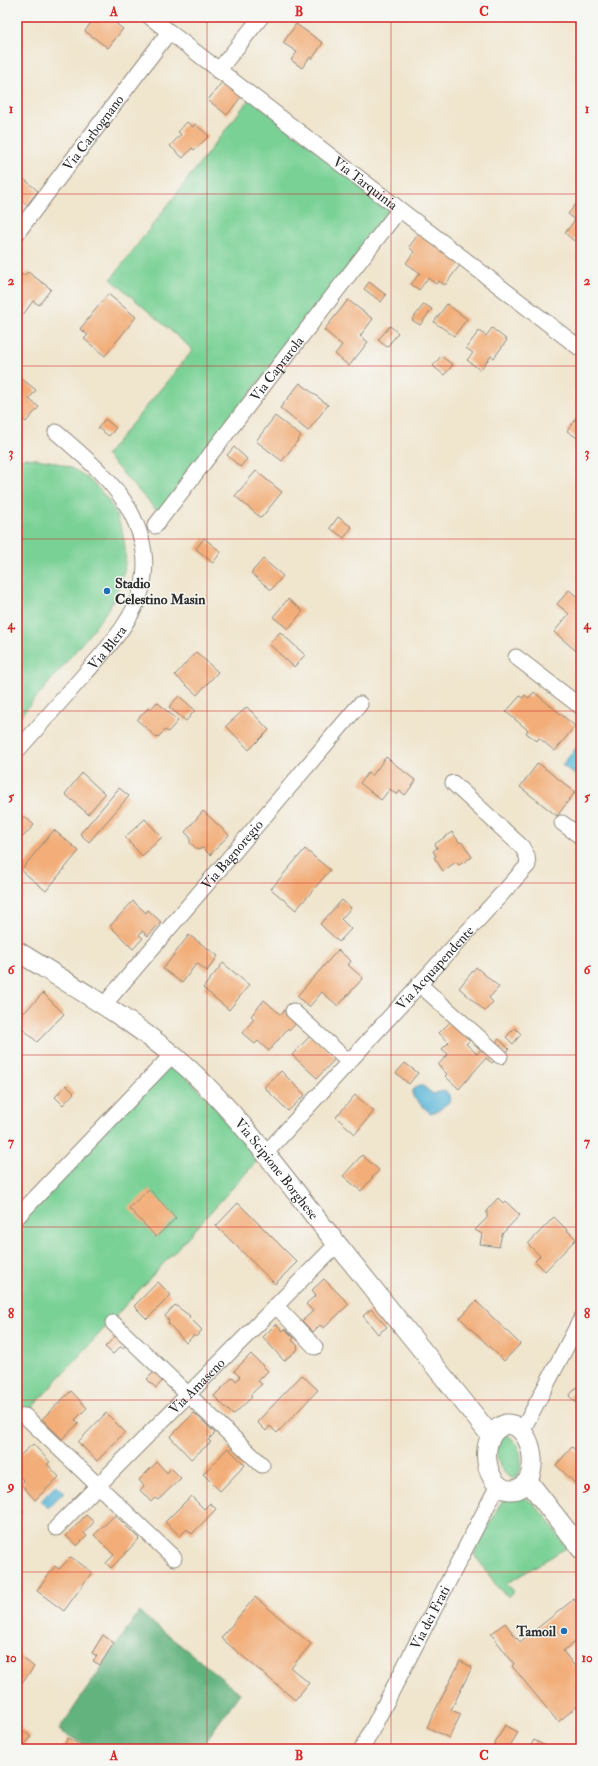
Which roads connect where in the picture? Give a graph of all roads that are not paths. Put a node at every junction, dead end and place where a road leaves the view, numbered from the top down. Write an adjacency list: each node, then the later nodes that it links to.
1 (150, 17): 3 (street, Via Tarquinia)
2 (261, 17): 4 (street)
3 (169, 32): 4 (street, Via Tarquinia); 6 (street, Via Carbognano)
4 (218, 71): 5 (street, Via Tarquinia)
5 (399, 210): 7 (street, Via Tarquinia); 9 (street, Via Caprarola)
6 (17, 233)
7 (581, 349)
8 (56, 432): 13 (street, Via Blera)
9 (155, 526)
10 (516, 658): 12 (street)
11 (360, 704): 19 (street, Via Bagnoregio)
12 (581, 707)
13 (17, 751)
14 (453, 783): 18 (street, Via Acquapendente)
15 (562, 822): 16 (street)
16 (581, 837)
17 (17, 952): 19 (main road, Via Scipione Borghese)
18 (420, 984): 22 (street); 23 (street, Via Acquapendente)
19 (104, 1006): 21 (main road, Via Scipione Borghese)
20 (293, 1011): 23 (street)
21 (172, 1055): 24 (main road, Via Scipione Borghese); 25 (street)
22 (500, 1056)
23 (349, 1062): 24 (street, Via Acquapendente)
24 (265, 1154): 26 (main road, Via Scipione Borghese)
25 (17, 1217)
26 (337, 1244): 27 (street, Via Amaseno); 34 (main road, Via Scipione Borghese)
27 (276, 1306): 30 (street); 31 (street, Via Amaseno)
28 (581, 1318): 33 (street)
29 (113, 1323): 31 (street)
30 (315, 1347)
31 (188, 1395): 35 (street); 37 (street, Via Amaseno)
32 (25, 1416): 37 (street)
33 (522, 1431): 34 (main road); 36 (main road)
34 (491, 1436): 38 (main road)
35 (262, 1465)
36 (528, 1481): 38 (main road); 40 (main road)
37 (99, 1485): 39 (street, Via Amaseno); 41 (street)
38 (498, 1485): 42 (street, Via dei Frati)
39 (56, 1528)
40 (581, 1549)
41 (174, 1558)
42 (362, 1749)

